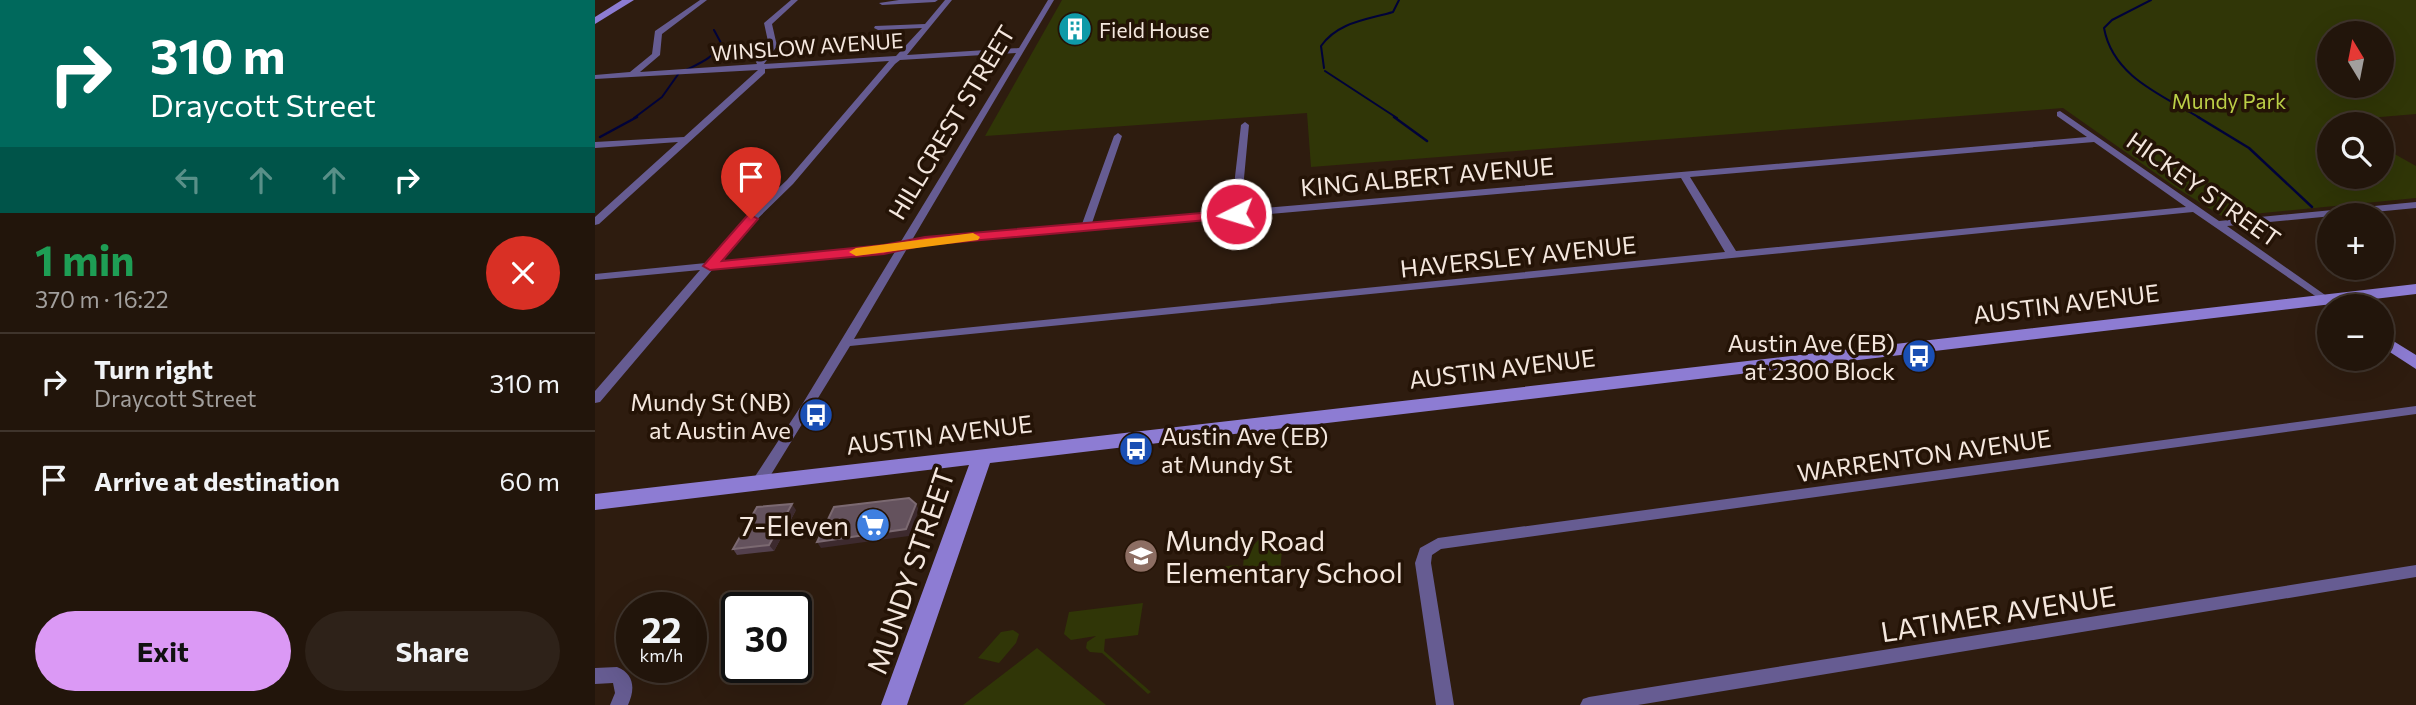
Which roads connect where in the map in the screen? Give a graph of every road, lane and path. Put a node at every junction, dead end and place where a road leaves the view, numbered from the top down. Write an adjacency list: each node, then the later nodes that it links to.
1 (629, 0): 8 (main road)
2 (704, 0): 14 (street)
3 (795, 0): 13 (street)
4 (935, 0): 7 (street)
5 (949, 0): 9 (street)
6 (1051, 0): 11 (street, HILLCREST STREET)
7 (882, 3)
8 (595, 21)
9 (927, 26): 10 (street); 12 (street)
10 (878, 28)
11 (1021, 50): 12 (street, WINSLOW AVENUE); 31 (street, HILLCREST STREET)
12 (898, 58): 13 (street, WINSLOW AVENUE); 33 (street)
13 (761, 67): 14 (street, WINSLOW AVENUE); 19 (street)
14 (633, 74): 15 (street, WINSLOW AVENUE)
15 (595, 77)
16 (2060, 114): 20 (street, HICKEY STREET)
17 (1245, 125): 27 (street)
18 (1118, 136): 30 (street)
19 (687, 139): 21 (street); 24 (street)
20 (2095, 139): 22 (street, KING ALBERT AVENUE); 26 (street, HICKEY STREET)
21 (595, 145)
22 (1684, 175): 27 (street, KING ALBERT AVENUE); 32 (street)
23 (2416, 205): 29 (street)
24 (612, 207): 25 (street); 28 (street)
25 (595, 208)
26 (2195, 209): 29 (street, HICKEY STREET); 32 (street, HAVERSLEY AVENUE)
27 (1236, 214): 30 (street, KING ALBERT AVENUE)
28 (595, 222)
29 (2217, 224): 37 (street, HICKEY STREET)
30 (1086, 227): 31 (street, KING ALBERT AVENUE)
31 (903, 247): 33 (street, KING ALBERT AVENUE); 39 (street, HILLCREST STREET)
32 (1733, 256): 39 (street, HAVERSLEY AVENUE)
33 (710, 266): 34 (street, KING ALBERT AVENUE); 42 (street)
34 (595, 277)
35 (2416, 289): 36 (main road, AUSTIN AVENUE)
36 (2385, 294)
37 (2317, 295)
38 (2317, 304): 44 (main road, AUSTIN AVENUE)
39 (846, 343): 45 (street, HILLCREST STREET)
40 (2394, 347): 41 (main road)
41 (2416, 363)
42 (595, 399)
43 (2416, 410): 47 (street, WARRENTON AVENUE)
44 (982, 456): 45 (main road, AUSTIN AVENUE); 51 (main road, MUNDY STREET)
45 (759, 482): 46 (main road, AUSTIN AVENUE)
46 (595, 502)
47 (1438, 544): 52 (street)
48 (2416, 571): 53 (street, LATIMER AVENUE)
49 (595, 676): 50 (street)
50 (619, 705)
51 (894, 705)
52 (1445, 705)
53 (1589, 705)

